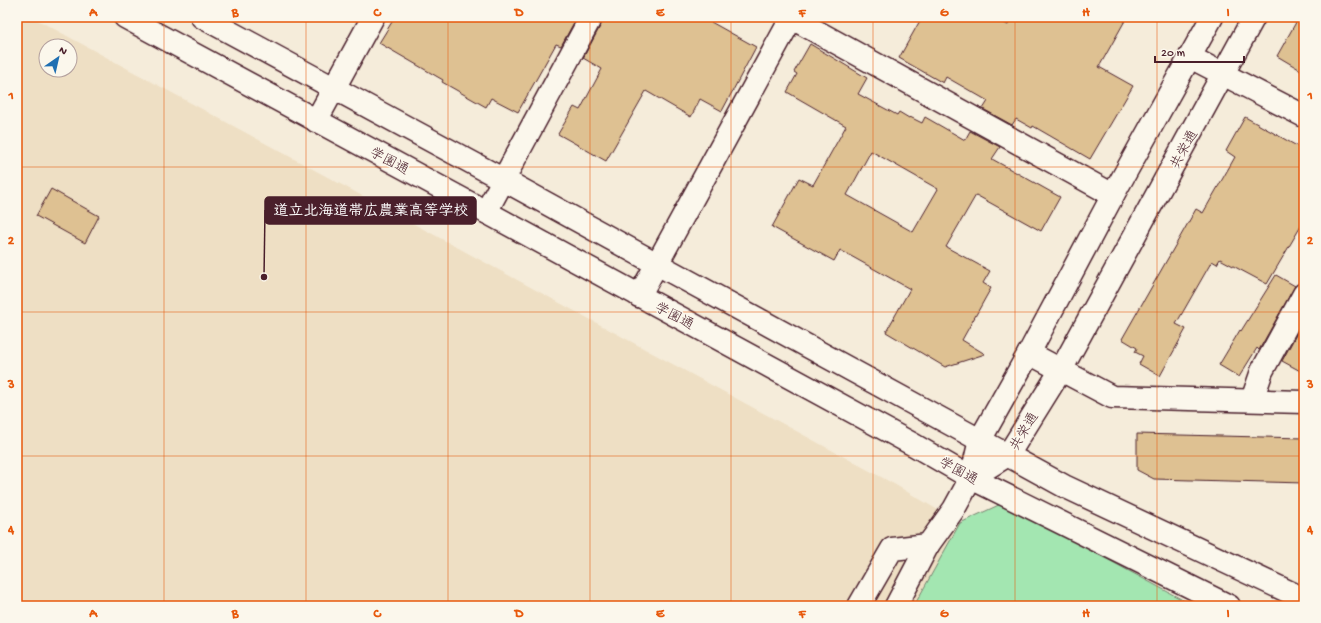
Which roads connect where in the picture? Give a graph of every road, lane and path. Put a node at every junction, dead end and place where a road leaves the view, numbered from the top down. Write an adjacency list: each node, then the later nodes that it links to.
1 (124, 17): 12 (street, 学園通)
2 (202, 17): 10 (street)
3 (373, 17): 10 (street)
4 (590, 17): 13 (street)
5 (1212, 17): 8 (street)
6 (1254, 17): 9 (street, 共栄通)
7 (792, 18): 14 (street); 16 (street)
8 (1190, 57): 9 (street); 14 (street)
9 (1223, 74): 11 (street); 20 (street, 共栄通)
10 (334, 88): 12 (street); 13 (street)
11 (1304, 116)
12 (316, 121): 15 (street, 学園通)
13 (504, 180): 15 (street); 16 (street)
14 (1113, 195): 19 (street)
15 (486, 212): 18 (street, 学園通)
16 (657, 264): 18 (street); 23 (street)
17 (1304, 294): 21 (street)
18 (639, 296): 25 (street, 学園通)
19 (1029, 353): 20 (street); 23 (street)
20 (1061, 370): 21 (street); 24 (street, 共栄通)
21 (1252, 400): 22 (street)
22 (1304, 402)
23 (980, 440): 24 (street); 25 (street)
24 (1008, 455): 25 (street, 共栄通); 27 (street)
25 (971, 478): 26 (street); 30 (street, 学園通)
26 (928, 545): 28 (street); 29 (street)
27 (1304, 599)
28 (858, 606)
29 (896, 606)
30 (1229, 606)

